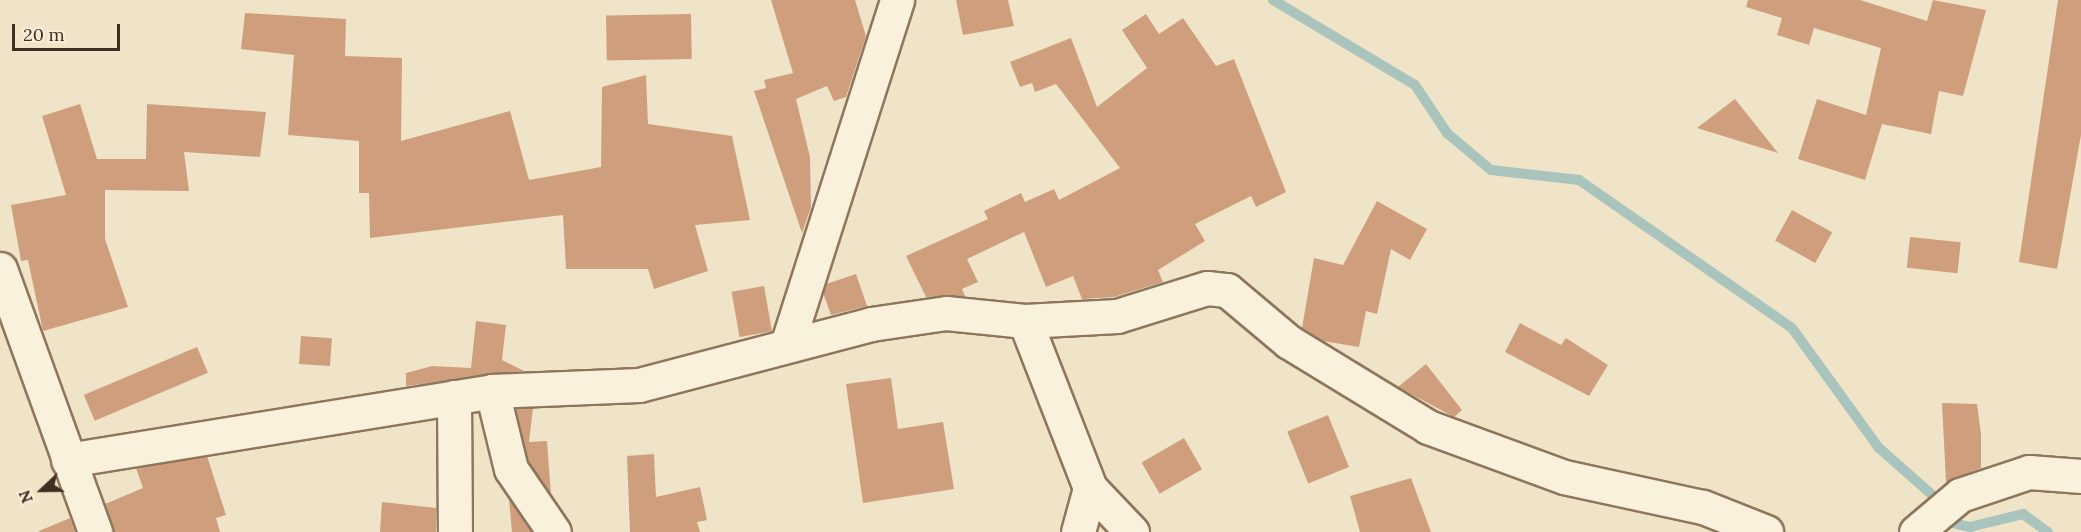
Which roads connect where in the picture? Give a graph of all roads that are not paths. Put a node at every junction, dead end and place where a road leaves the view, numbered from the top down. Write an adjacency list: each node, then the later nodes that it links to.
1 (897, 0): 4 (street)
2 (0, 269): 7 (street)
3 (1025, 321): 4 (street); 9 (street); 16 (street)
4 (787, 345): 5 (street)
5 (492, 391): 6 (street); 13 (street)
6 (454, 397): 7 (street); 12 (street)
7 (68, 460): 11 (street)
8 (2081, 476): 10 (street)
9 (1090, 488): 14 (street); 15 (street)
10 (1919, 531)
11 (95, 532)
12 (455, 532)
13 (554, 532)
14 (1078, 532)
15 (1132, 532)
16 (1766, 532)

